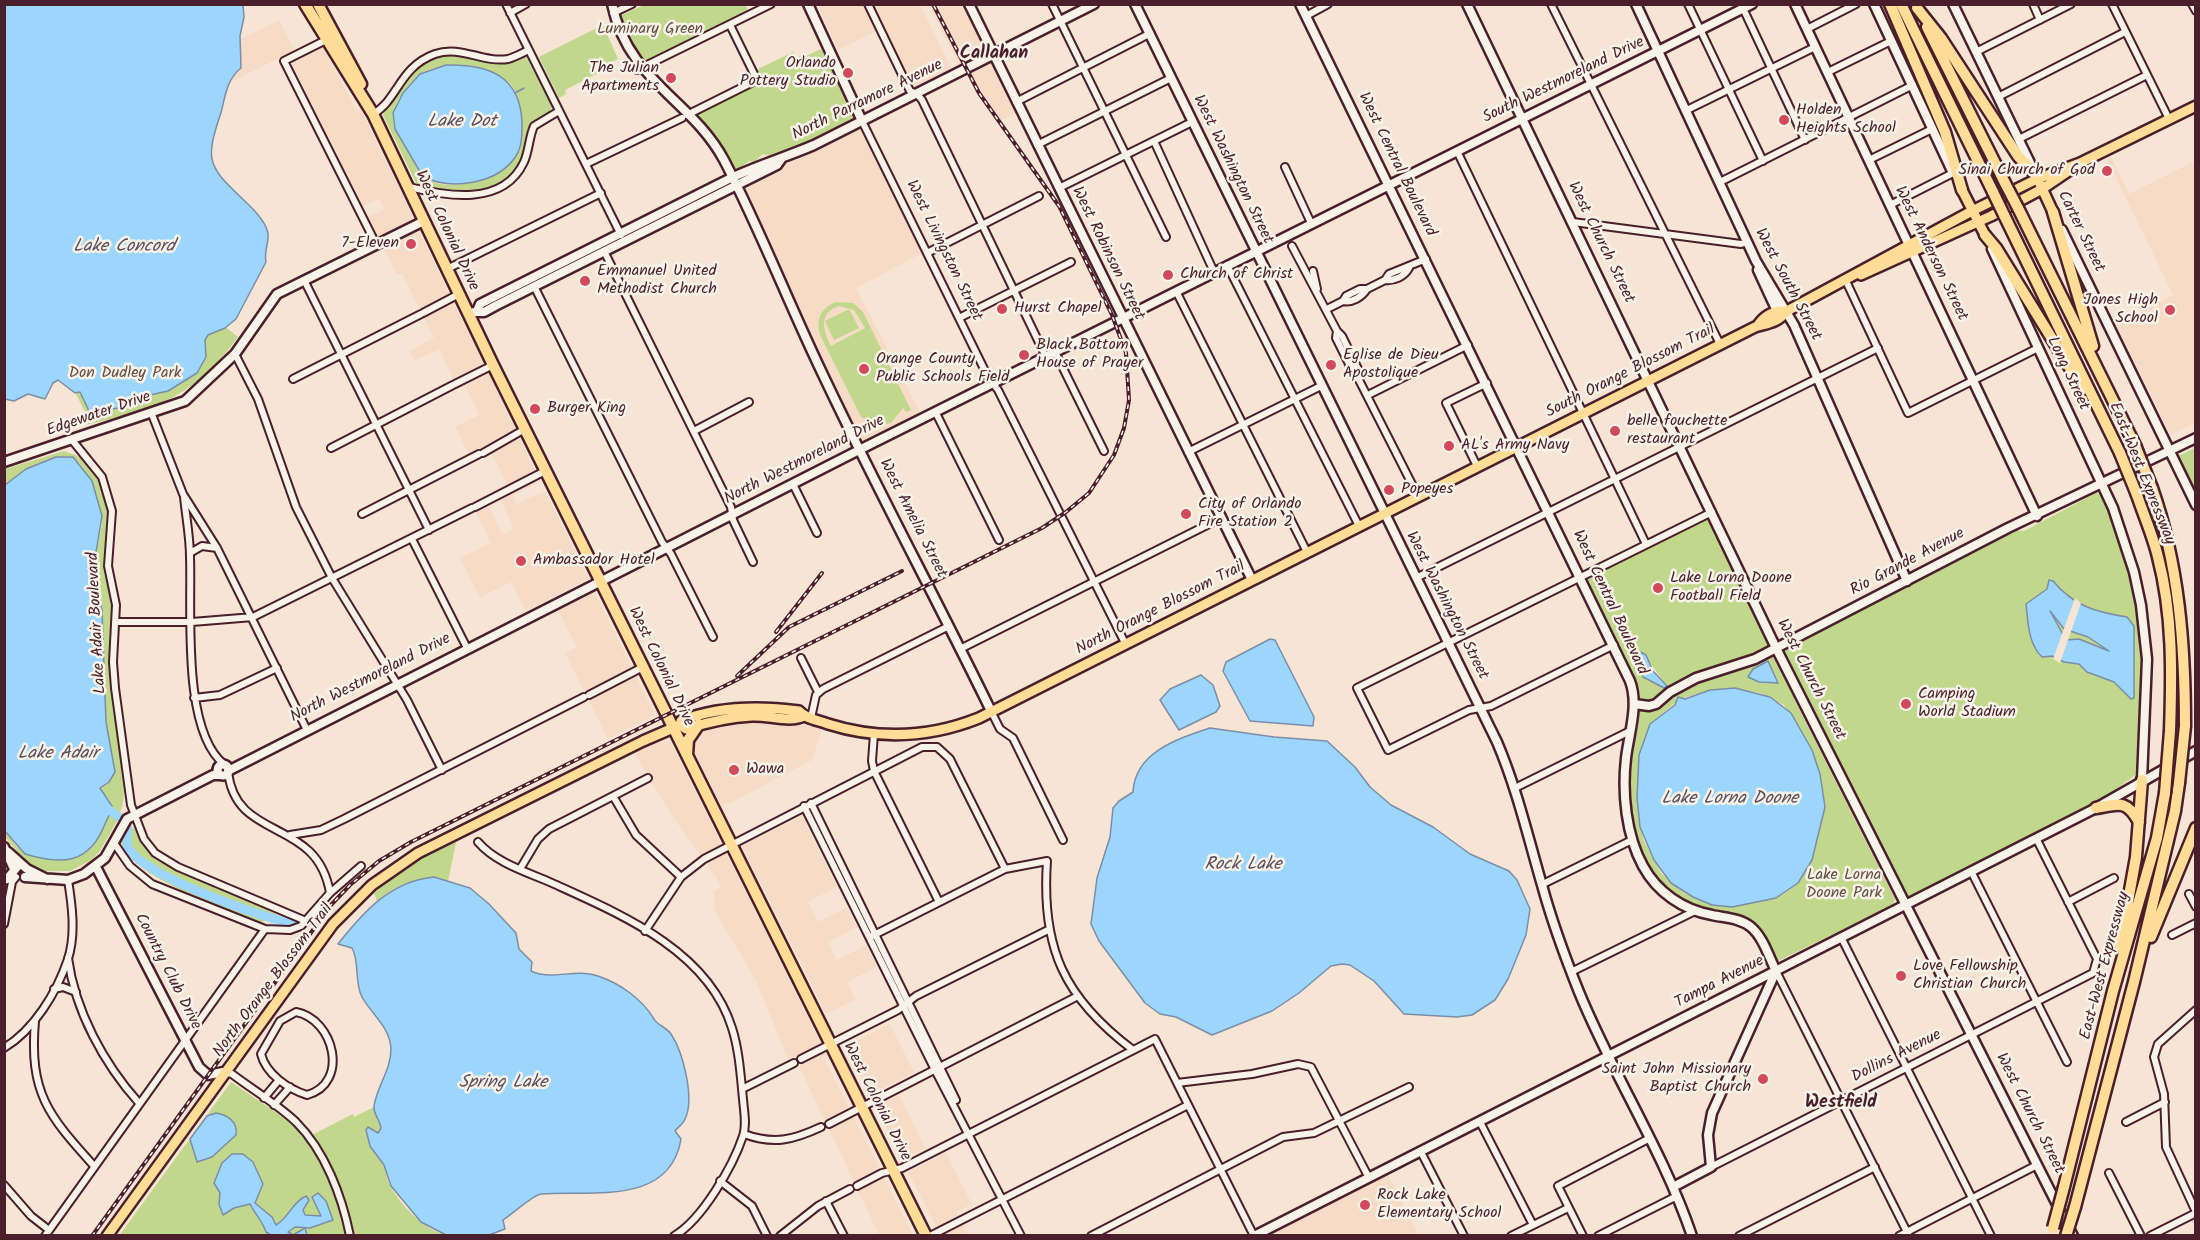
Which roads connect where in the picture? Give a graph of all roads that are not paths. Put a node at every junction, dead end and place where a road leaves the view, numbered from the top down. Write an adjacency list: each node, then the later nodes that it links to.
1 (305, 4): 43 (highway, West Colonial Drive)
2 (318, 4): 66 (highway, West Colonial Drive)
3 (506, 4): 34 (street)
4 (526, 4): 34 (street)
5 (632, 4): 31 (street)
6 (771, 4): 38 (street)
7 (808, 4): 71 (street, West Livingston Street)
8 (868, 4): 59 (street)
9 (969, 4): 49 (street, West Robinson Street)
10 (1052, 4): 37 (street)
11 (1094, 4): 37 (street, North Parramore Avenue)
12 (1135, 4): 42 (street, West Washington Street)
13 (1300, 4): 35 (street, West Central Boulevard)
14 (1328, 4): 35 (street)
15 (1467, 4): 68 (street, West Church Street)
16 (1551, 4): 56 (street)
17 (1636, 4): 47 (street, West South Street)
18 (1688, 4): 40 (street)
19 (1752, 4): 32 (street, South Westmoreland Drive)
20 (1795, 4): 39 (street, West Anderson Street)
21 (1856, 4): 39 (street)
22 (1874, 4): 44 (street, Long Street)
23 (1890, 4): 93 (highway)
24 (1901, 4): 153 (highway, East-West Expressway, bridge)
25 (2033, 4): 36 (street)
26 (2071, 4): 36 (street)
27 (2112, 4): 41 (street)
28 (2192, 4): 33 (street)
29 (1955, 5): 48 (street, Carter Street)
30 (1916, 6): 86 (highway); 146 (highway, East-West Expressway, bridge)
31 (610, 7): 51 (street, West Amelia Street)
32 (1742, 7): 40 (street, South Westmoreland Drive); 52 (street)
33 (2196, 11)
34 (510, 13): 46 (street)
35 (1306, 16): 89 (street, West Central Boulevard)
36 (2040, 20): 48 (street)
37 (1060, 21): 49 (street, North Parramore Avenue); 50 (street)
38 (729, 25): 51 (street); 67 (street)
39 (1807, 29): 45 (street, West Anderson Street)
40 (1701, 31): 47 (street, South Westmoreland Drive); 58 (street)
41 (2125, 32): 54 (street); 60 (street)
42 (1149, 34): 50 (street); 55 (street, West Washington Street)
43 (326, 40): 66 (highway, West Colonial Drive); 109 (street)
44 (1891, 41): 53 (street); 57 (street, Long Street)
45 (1815, 47): 52 (street); 53 (street, West Anderson Street)
46 (529, 50): 64 (street); 66 (street)
47 (1659, 51): 56 (street, South Westmoreland Drive); 63 (street, West South Street)
48 (1976, 52): 60 (street, Carter Street)
49 (994, 55): 59 (street, North Parramore Avenue); 61 (street, West Robinson Street)
50 (1083, 68): 61 (street); 65 (street)
51 (639, 69): 67 (street, West Amelia Street)
52 (1771, 69): 58 (street); 75 (street)
53 (1828, 72): 69 (street, West Anderson Street)
54 (2146, 75): 70 (street); 74 (street)
55 (1171, 78): 65 (street); 72 (street, West Washington Street)
56 (1591, 85): 68 (street, South Westmoreland Drive); 104 (street)
57 (1913, 86): 69 (street); 73 (street, Long Street)
58 (1729, 90): 63 (street); 81 (street)
59 (917, 94): 71 (street, North Parramore Avenue); 103 (street)
60 (1998, 97): 74 (street, Carter Street)
61 (1016, 102): 77 (street, West Robinson Street)
62 (2196, 106): 70 (main road, South Orange Blossom Trail)
63 (1687, 110): 88 (street, West South Street)
64 (559, 111): 83 (street); 90 (street)
65 (1104, 111): 77 (street); 79 (street)
66 (372, 112): 90 (highway, West Colonial Drive)
67 (684, 116): 83 (street); 87 (street, West Amelia Street)
68 (1524, 117): 78 (street, South Westmoreland Drive); 101 (street, West Church Street)
69 (1849, 117): 75 (street); 80 (street, West Anderson Street)
70 (2169, 119): 82 (main road, South Orange Blossom Trail)
71 (862, 122): 87 (street, North Parramore Avenue); 114 (street, West Livingston Street)
72 (1192, 122): 76 (street); 113 (street, West Washington Street)
73 (1932, 129): 80 (street); 85 (street, Long Street)
74 (2019, 139): 86 (street, Carter Street)
75 (1805, 140): 81 (street)
76 (1154, 141): 79 (street); 120 (street)
77 (1037, 145): 91 (street, West Robinson Street)
78 (1457, 150): 89 (street, South Westmoreland Drive); 156 (street)
79 (1125, 155): 91 (street); 107 (street)
80 (1869, 160): 96 (street, West Anderson Street)
81 (1763, 161): 88 (street)
82 (2079, 163): 86 (main road, South Orange Blossom Trail); 92 (main road, South Orange Blossom Trail)
83 (586, 164): 94 (street)
84 (1286, 167): 102 (street)
85 (1953, 173): 93 (street, Long Street); 96 (street)
86 (2036, 176): 92 (main road, Carter Street); 97 (main road, South Orange Blossom Trail)
87 (731, 178): 106 (street, North Parramore Avenue); 166 (street, West Amelia Street)
88 (1720, 182): 108 (street, West South Street)
89 (1389, 184): 102 (street, North Westmoreland Drive); 115 (street, West Central Boulevard)
90 (409, 187): 99 (highway, West Colonial Drive)
91 (1059, 189): 132 (street, West Robinson Street)
92 (2042, 189): 98 (main road, Carter Street); 100 (main road, South Orange Blossom Trail)
93 (1962, 190): 97 (main road, Long Street)
94 (601, 193): 106 (street); 118 (street)
95 (1039, 196): 103 (street)
96 (1890, 205): 111 (street, West Anderson Street)
97 (1972, 211): 100 (main road, Long Street); 111 (main road, South Orange Blossom Trail)
98 (2053, 212): 146 (highway); 168 (street, Carter Street)
99 (424, 220): 109 (street, Edgewater Drive); 118 (highway, West Colonial Drive)
100 (1978, 221): 105 (main road, Long Street); 111 (main road, South Orange Blossom Trail)
101 (1573, 222): 104 (street); 144 (street, West Church Street)
102 (1311, 223): 113 (street, North Westmoreland Drive)
103 (982, 225): 114 (street); 125 (street)
104 (1665, 233): 108 (street); 133 (street)
105 (1985, 235): 136 (street, Long Street); 153 (highway)
106 (622, 237): 112 (street, North Parramore Avenue); 130 (street, North Parramore Avenue)
107 (1166, 237)
108 (1747, 242): 129 (street, West South Street)
109 (376, 244): 121 (street, Edgewater Drive)
110 (1293, 246): 124 (street)
111 (1911, 248): 122 (main road, South Orange Blossom Trail); 145 (street, West Anderson Street)
112 (604, 251): 123 (street, North Parramore Avenue); 160 (street)
113 (1255, 252): 117 (street, North Westmoreland Drive); 149 (street, West Washington Street)
114 (927, 253): 131 (street, West Livingston Street)
115 (1426, 259): 128 (street); 134 (street, West Central Boulevard)
116 (1071, 262): 125 (street)
117 (1227, 265): 120 (street, North Westmoreland Drive); 151 (street)
118 (447, 268): 127 (highway, West Colonial Drive)
119 (1313, 271): 124 (street)
120 (1214, 272): 126 (street, North Westmoreland Drive)
121 (304, 280): 138 (street, Edgewater Drive); 139 (street)
122 (1846, 281): 129 (main road, South Orange Blossom Trail); 135 (street)
123 (534, 286): 130 (street, North Parramore Avenue); 194 (street)
124 (1317, 289): 128 (street)
125 (1013, 291): 131 (street); 140 (street)
126 (1176, 291): 132 (street, North Westmoreland Drive); 158 (street)
127 (459, 294): 130 (highway, West Colonial Drive); 139 (street)
128 (1327, 309): 150 (street)
129 (1782, 311): 133 (main road, South Orange Blossom Trail); 142 (street, West South Street)
130 (473, 313): 141 (highway, West Colonial Drive)
131 (959, 318): 148 (street, West Livingston Street)
132 (1122, 318): 137 (street, North Westmoreland Drive); 169 (street, West Robinson Street)
133 (1720, 344): 144 (main road, South Orange Blossom Trail)
134 (1468, 345): 147 (street, West Central Boulevard); 150 (street)
135 (1878, 348): 142 (street); 145 (street)
136 (2038, 348): 145 (street); 175 (street, Long Street)
137 (1054, 352): 140 (street, North Westmoreland Drive); 167 (street)
138 (235, 354): 154 (street, Edgewater Drive); 198 (street)
139 (341, 355): 143 (street); 157 (street)
140 (1046, 357): 148 (street, North Westmoreland Drive)
141 (493, 365): 157 (street); 159 (highway, West Colonial Drive)
142 (1818, 378): 164 (street); 204 (street, West South Street)
143 (293, 379)
144 (1649, 380): 156 (main road, South Orange Blossom Trail); 164 (street, West Church Street)
145 (1974, 380): 185 (street, West Anderson Street)
146 (2104, 381): 282 (highway, East-West Expressway, bridge)
147 (1487, 383): 163 (street, West Central Boulevard); 171 (street)
148 (993, 384): 155 (street, North Westmoreland Drive); 203 (street, West Livingston Street)
149 (1321, 386): 151 (street); 182 (street, West Washington Street)
150 (1368, 395): 178 (street)
151 (1294, 399): 158 (street); 187 (street)
152 (749, 402): 160 (street)
153 (2100, 409): 284 (highway, East-West Expressway, bridge)
154 (151, 412): 162 (street, Edgewater Drive); 177 (street)
155 (936, 412): 166 (street, North Westmoreland Drive); 191 (street)
156 (1583, 414): 163 (main road, South Orange Blossom Trail); 173 (street)
157 (376, 424): 165 (street); 176 (street)
158 (1243, 424): 169 (street); 195 (street)
159 (525, 429): 172 (highway, West Colonial Drive); 176 (street)
160 (694, 431): 184 (street)
161 (2196, 438): 168 (street, Rio Grande Avenue)
162 (72, 440): 170 (street, Edgewater Drive); 206 (street, Lake Adair Boulevard)
163 (1517, 446): 171 (main road, North Orange Blossom Trail); 180 (street, West Central Boulevard)
164 (1680, 447): 173 (street); 181 (street, West Church Street)
165 (331, 448)
166 (860, 450): 174 (street, North Westmoreland Drive); 208 (street, West Amelia Street)
167 (1104, 451)
168 (2169, 451): 175 (street, Rio Grande Avenue); 179 (street, Carter Street)
169 (1188, 452): 186 (street, West Robinson Street)
170 (4, 462)
171 (1477, 466): 178 (main road, North Orange Blossom Trail)
172 (545, 471): 188 (street); 202 (highway, West Colonial Drive)
173 (1614, 479): 180 (street); 192 (street)
174 (793, 484): 184 (street, North Westmoreland Drive); 189 (street)
175 (2102, 484): 185 (street, Rio Grande Avenue); 237 (street, Long Street)
176 (409, 490): 183 (street); 188 (street)
177 (183, 494): 193 (street); 196 (street)
178 (1418, 496): 182 (main road, North Orange Blossom Trail)
179 (2196, 505)
180 (1549, 512): 199 (street, West Central Boulevard); 200 (street)
181 (1712, 512): 192 (street); 214 (street, West Church Street)
182 (1383, 513): 187 (main road, North Orange Blossom Trail); 200 (street, West Washington Street)
183 (362, 514)
184 (732, 514): 194 (street, North Westmoreland Drive); 197 (street)
185 (2037, 516): 204 (street, Rio Grande Avenue)
186 (1221, 518): 201 (street, West Robinson Street); 203 (street)
187 (1359, 526): 195 (main road, North Orange Blossom Trail)
188 (429, 530): 190 (street)
189 (817, 533)
190 (412, 539): 198 (street); 213 (street)
191 (999, 540)
192 (1646, 544): 199 (street)
193 (217, 548): 196 (street); 205 (street)
194 (667, 548): 202 (street, North Westmoreland Drive); 209 (street)
195 (1307, 552): 201 (main road, North Orange Blossom Trail)
196 (190, 553): 207 (street)
197 (753, 562)
198 (332, 578): 205 (street); 219 (street)
199 (1581, 578): 211 (street); 212 (street, West Central Boulevard)
200 (1416, 579): 211 (street, West Washington Street)
201 (1252, 580): 210 (main road, North Orange Blossom Trail)
202 (600, 581): 213 (street, North Westmoreland Drive); 217 (highway, West Colonial Drive)
203 (1094, 581): 210 (street); 215 (street)
204 (1906, 581): 214 (street, Rio Grande Avenue)
205 (253, 617): 207 (street); 218 (street)
206 (116, 622): 207 (street); 242 (street, Lake Adair Boulevard)
207 (192, 622): 221 (street)
208 (949, 626): 215 (street, West Amelia Street); 220 (street)
209 (713, 637)
210 (1125, 644): 224 (main road, North Orange Blossom Trail)
211 (1449, 644): 223 (street, West Washington Street); 223 (street)
212 (1614, 645): 222 (street, West Central Boulevard); 223 (street)
213 (467, 648): 219 (street, North Westmoreland Drive)
214 (1776, 648): 222 (street, Rio Grande Avenue); 267 (street, West Church Street)
215 (960, 649): 224 (street, West Amelia Street)
216 (801, 658): 220 (street)
217 (643, 667): 227 (highway, West Colonial Drive); 234 (street)
218 (277, 668): 221 (street); 228 (street)
219 (397, 683): 228 (street, North Westmoreland Drive); 234 (street)
220 (819, 692): 225 (street)
221 (194, 698): 233 (street)
222 (1634, 704): 229 (street, West Central Boulevard)
223 (1480, 708): 238 (street, West Washington Street)
224 (991, 711): 230 (main road, North Orange Blossom Trail); 247 (street, West Amelia Street)
225 (807, 717): 226 (main road, North Orange Blossom Trail); 227 (main road, North Orange Blossom Trail); 230 (main road, North Orange Blossom Trail)
226 (699, 724): 227 (main road, North Orange Blossom Trail); 232 (highway)
227 (677, 726): 232 (highway, West Colonial Drive); 303 (main road, North Orange Blossom Trail)
228 (306, 729): 233 (street, North Westmoreland Drive)
229 (1630, 730): 238 (street); 248 (street, West Central Boulevard)
230 (874, 734): 235 (street)
231 (2196, 751): 237 (street, Tampa Avenue)
232 (687, 755): 251 (highway, West Colonial Drive)
233 (223, 770): 242 (street, North Westmoreland Drive); 245 (street)
234 (442, 770): 245 (street)
235 (874, 771): 240 (street); 256 (street); 265 (street)
236 (648, 778): 239 (street)
237 (2142, 780): 241 (street, Tampa Avenue); 243 (highway)
238 (1515, 788): 262 (street, West Washington Street)
239 (613, 796): 255 (street); 259 (street)
240 (807, 805): 251 (street); 277 (street)
241 (2096, 808): 243 (highway); 246 (street, Tampa Avenue)
242 (134, 815): 250 (street, North Westmoreland Drive); 270 (street, Lake Adair Boulevard)
243 (2139, 822): 284 (highway)
244 (2196, 828): 282 (highway)
245 (290, 835): 263 (street)
246 (2036, 838): 257 (street, Tampa Avenue); 266 (street)
247 (1063, 840)
248 (1632, 840): 262 (street); 269 (street, West Central Boulevard)
249 (478, 842): 255 (street)
250 (114, 843): 254 (street, North Westmoreland Drive); 273 (street)
251 (731, 844): 259 (street); 293 (highway, West Colonial Drive)
252 (6, 849): 258 (street)
253 (361, 866): 263 (street)
254 (96, 867): 261 (street, North Westmoreland Drive); 292 (street, Country Club Drive)
255 (520, 869): 275 (street)
256 (1005, 869): 265 (street); 274 (street)
257 (1971, 871): 267 (street, Tampa Avenue); 287 (street)
258 (15, 876): 261 (street, North Westmoreland Drive); 271 (street)
259 (681, 878): 275 (street)
260 (2114, 878): 266 (street)
261 (68, 880): 279 (street)
262 (1541, 885): 281 (street, West Washington Street)
263 (330, 893): 270 (street)
264 (2189, 894): 268 (street)
265 (939, 902): 277 (street)
266 (2068, 902): 287 (street, Dollins Avenue)
267 (1906, 905): 278 (street, Tampa Avenue); 291 (street, West Church Street)
268 (2196, 907)
269 (1695, 911): 280 (street, West Central Boulevard); 281 (street)
270 (306, 921): 273 (street)
271 (4, 924)
272 (2195, 924): 276 (street)
273 (265, 929): 292 (street)
274 (1048, 930): 286 (street); 288 (street)
275 (645, 931): 308 (street)
276 (2172, 935)
277 (873, 936): 288 (street)
278 (1841, 937): 280 (street, Tampa Avenue); 302 (street)
279 (68, 958): 283 (street); 285 (street)
280 (1776, 971): 297 (street, Tampa Avenue); 310 (street, West Central Boulevard); 327 (street)
281 (1571, 972): 297 (street, West Washington Street)
282 (2134, 982): 366 (highway, East-West Expressway, bridge)
283 (54, 989): 285 (street); 290 (street)
284 (2113, 991): 345 (highway, East-West Expressway, bridge)
285 (76, 993): 312 (street)
286 (1076, 998): 295 (street); 301 (street)
287 (2037, 1003): 291 (street, Dollins Avenue); 299 (street)
288 (907, 1004): 293 (street); 301 (street)
289 (2196, 1010): 311 (street)
290 (35, 1021): 294 (street); 326 (street)
291 (1972, 1036): 302 (street, Dollins Avenue); 325 (street, West Church Street)
292 (185, 1041): 303 (street, Country Club Drive); 312 (street)
293 (831, 1044): 298 (street); 315 (highway, West Colonial Drive)
294 (8, 1046): 296 (street)
295 (1133, 1050): 305 (street); 322 (street)
296 (4, 1056)
297 (1608, 1056): 317 (street, Tampa Avenue); 323 (street, West Washington Street)
298 (801, 1059)
299 (2067, 1062)
300 (794, 1063): 308 (street)
301 (938, 1068): 315 (street); 322 (street)
302 (1906, 1069): 310 (street, Dollins Avenue); 339 (street)
303 (223, 1072): 309 (street, Country Club Drive); 348 (main road, North Orange Blossom Trail)
304 (279, 1080): 307 (street); 307 (street); 309 (street)
305 (1177, 1083): 314 (street); 316 (street)
306 (1409, 1087): 316 (street)
307 (290, 1088): 313 (street)
308 (742, 1089): 321 (street)
309 (264, 1098): 313 (street, Country Club Drive)
310 (1842, 1102): 327 (street, Dollins Avenue); 328 (street, West Central Boulevard)
311 (2165, 1102): 318 (street); 343 (street)
312 (140, 1103): 326 (street)
313 (274, 1105): 349 (street, Country Club Drive)
314 (1188, 1105): 330 (street); 340 (street)
315 (862, 1107): 319 (street); 329 (highway, West Colonial Drive)
316 (1339, 1121): 330 (street); 332 (street)
317 (1480, 1122): 324 (street, Tampa Avenue); 344 (street)
318 (2126, 1122)
319 (829, 1124)
320 (821, 1127): 321 (street)
321 (744, 1134): 333 (street)
322 (970, 1134): 329 (street); 340 (street)
323 (1650, 1138): 336 (street, West Washington Street); 342 (street)
324 (1421, 1152): 332 (street, Tampa Avenue); 358 (street)
325 (2037, 1164): 339 (street); 367 (street, West Church Street)
326 (94, 1166): 346 (street)
327 (1712, 1167): 336 (street, Dollins Avenue)
328 (1875, 1167): 347 (street, West Central Boulevard); 363 (street)
329 (894, 1170): 335 (street); 354 (highway, West Colonial Drive)
330 (1220, 1170): 356 (street); 357 (street)
331 (2109, 1173): 368 (street)
332 (1370, 1178): 357 (street, Tampa Avenue)
333 (720, 1181): 350 (street); 351 (street)
334 (4, 1185): 346 (street)
335 (857, 1186)
336 (1673, 1187): 338 (street, West Washington Street)
337 (850, 1189): 341 (street)
338 (1677, 1196): 361 (street); 362 (street, West Washington Street)
339 (1972, 1198): 347 (street); 365 (street)
340 (1003, 1199): 354 (street); 355 (street)
341 (826, 1201): 352 (street); 353 (street)
342 (1569, 1208): 344 (street); 360 (street)
343 (2196, 1212): 369 (street)
344 (1533, 1225): 359 (street)
345 (2051, 1232)
346 (47, 1233)
347 (1908, 1234): 364 (street)
348 (107, 1236)
349 (350, 1236)
350 (674, 1236)
351 (767, 1236)
352 (780, 1236)
353 (844, 1236)
354 (928, 1236)
355 (1021, 1236)
356 (1091, 1236)
357 (1254, 1236)
358 (1464, 1236)
359 (1511, 1236)
360 (1582, 1236)
361 (1598, 1236)
362 (1692, 1236)
363 (1739, 1236)
364 (1899, 1236)
365 (1991, 1236)
366 (2066, 1236)
367 (2073, 1236)
368 (2140, 1236)
369 (2150, 1236)

